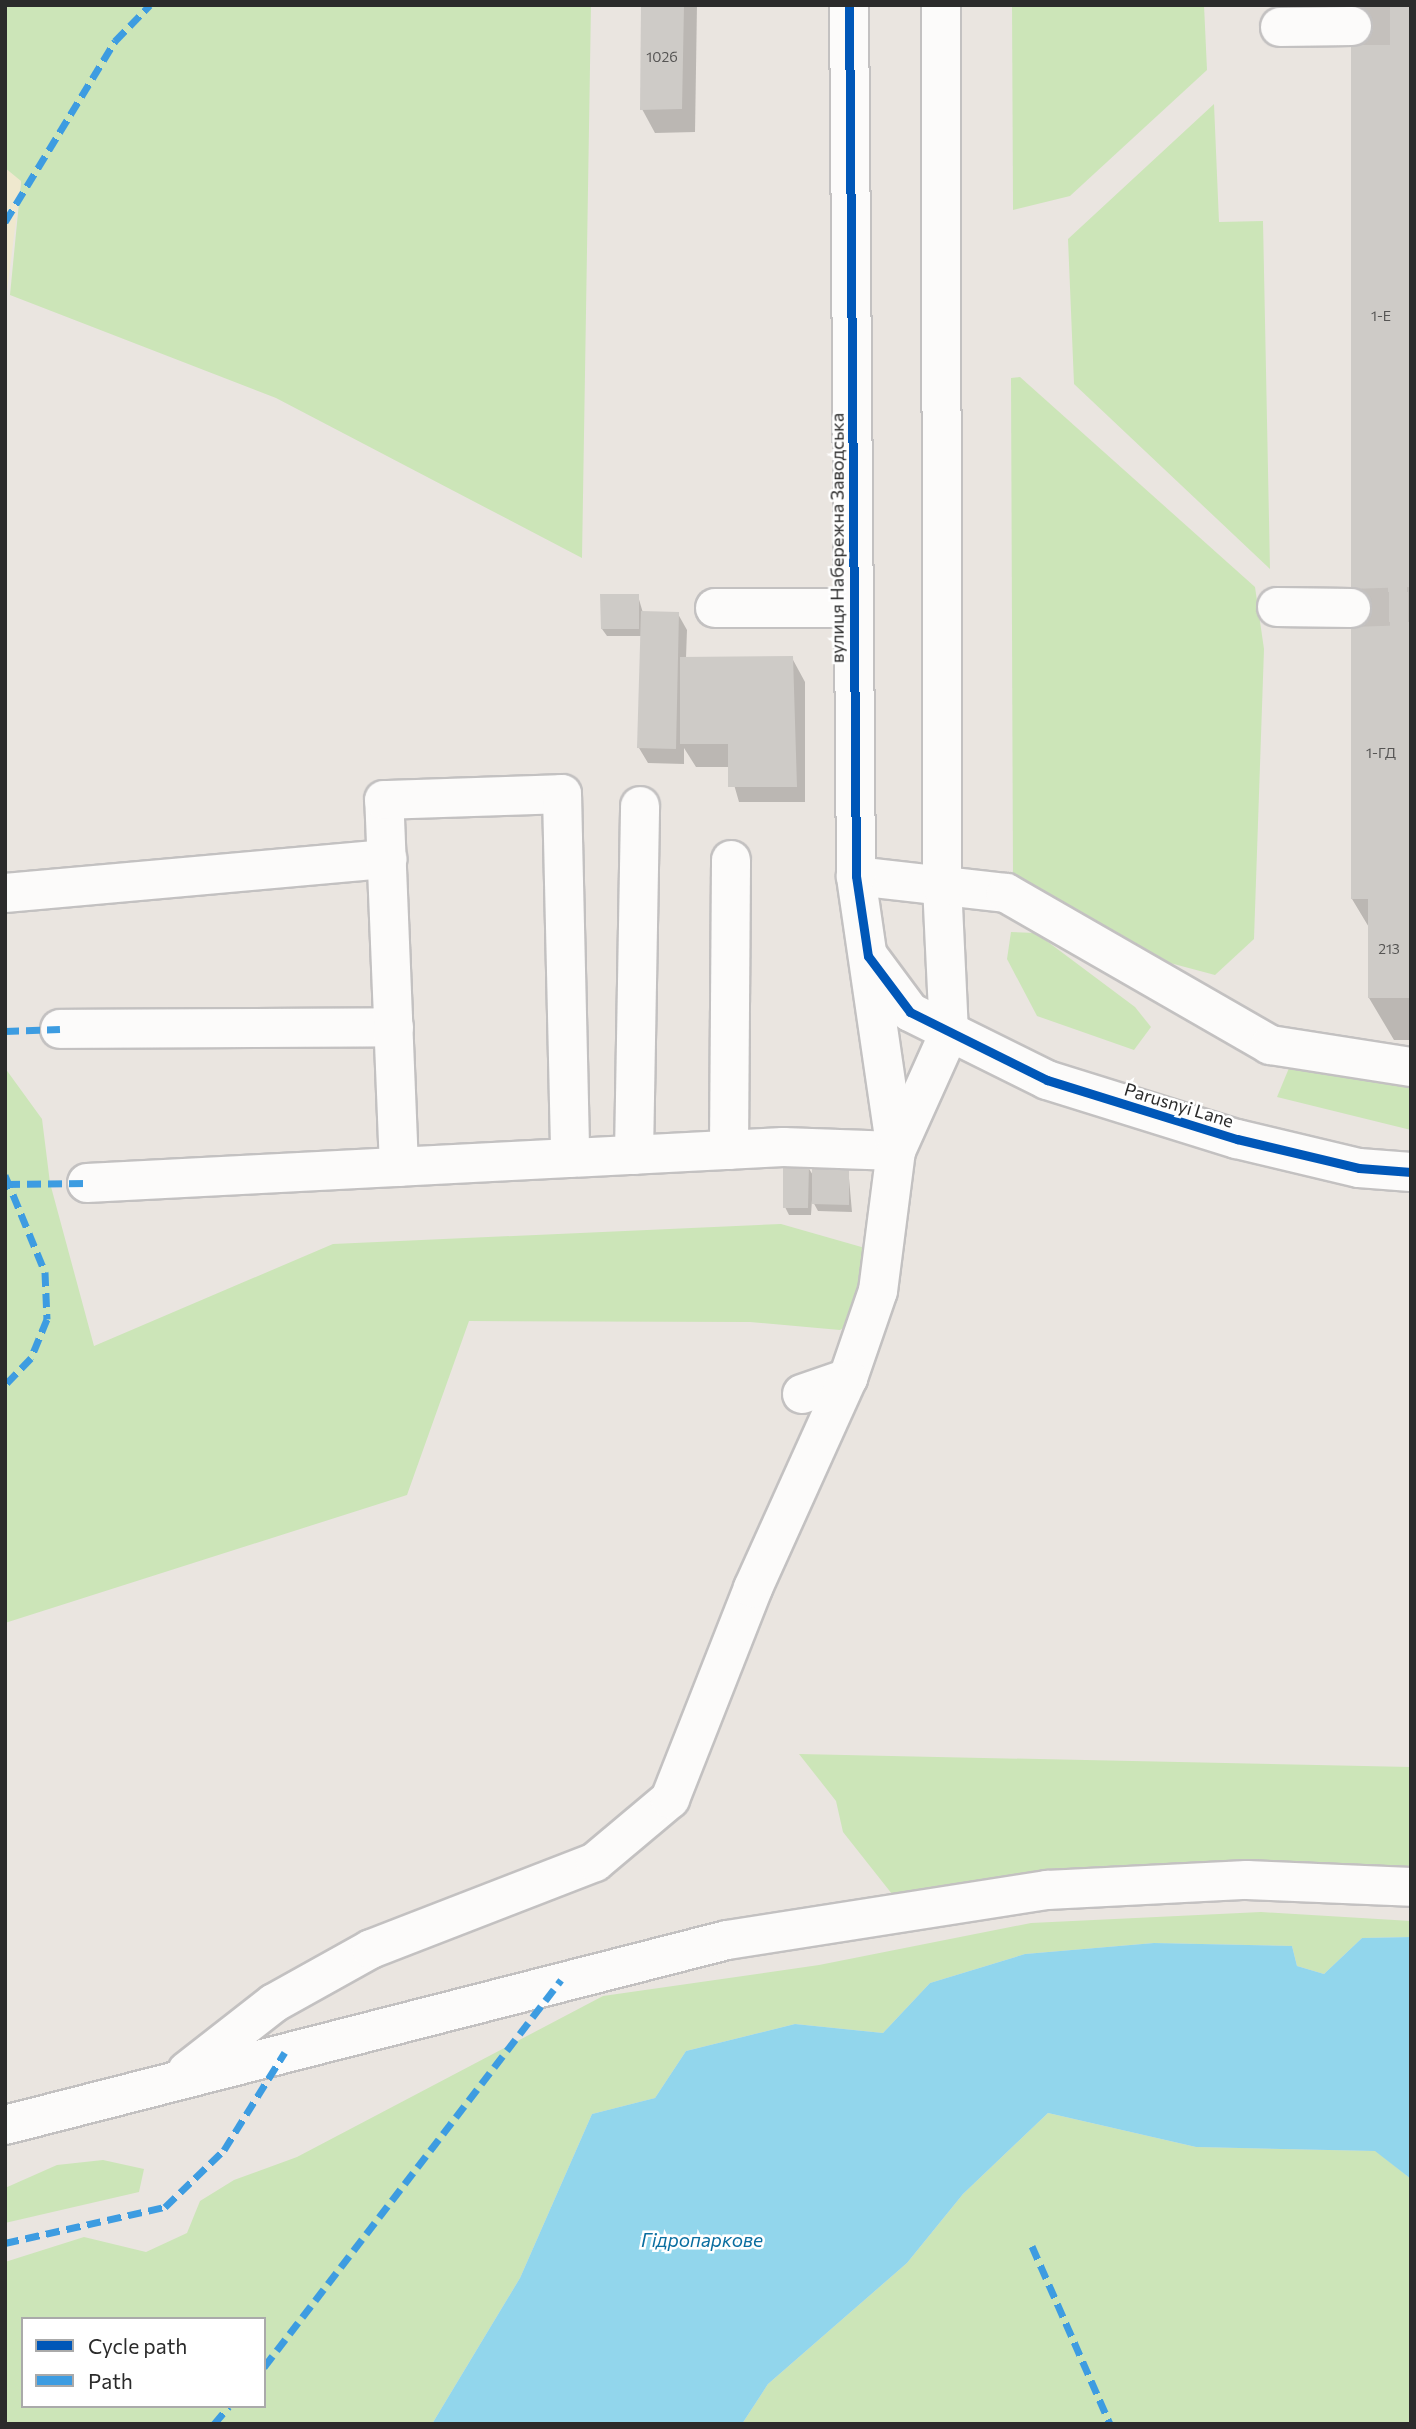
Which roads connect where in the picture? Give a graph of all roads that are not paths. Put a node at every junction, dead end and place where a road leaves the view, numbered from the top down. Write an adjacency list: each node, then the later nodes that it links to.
1 (849, 5): 8 (street, вулиця Набережна Заводська)
2 (941, 5): 13 (street)
3 (1352, 26): 4 (street)
4 (1280, 27)
5 (1277, 607): 6 (street)
6 (1351, 607)
7 (715, 608): 8 (street)
8 (853, 608): 12 (street, вулиця Набережна Заводська)
9 (640, 806): 22 (street)
10 (387, 859): 14 (street); 16 (street); 23 (street)
11 (731, 860): 20 (street)
12 (856, 876): 13 (street); 15 (street, вулиця Набережна Заводська)
13 (942, 887): 18 (street); 19 (street)
14 (5, 893)
15 (868, 956): 18 (street, вулиця Набережна Заводська); 21 (street)
16 (394, 1027): 17 (street); 24 (street)
17 (61, 1029)
18 (949, 1033): 21 (street); 25 (street, Parusnyi Lane)
19 (1411, 1067)
20 (729, 1150): 21 (street); 22 (street)
21 (896, 1151): 27 (street)
22 (634, 1155): 23 (street)
23 (570, 1158): 24 (street)
24 (399, 1167): 26 (street)
25 (1411, 1172)
26 (87, 1183)
27 (848, 1378): 28 (street); 30 (street)
28 (802, 1394)
29 (1411, 1887): 30 (street)
30 (174, 2081): 31 (street)
31 (5, 2125)

